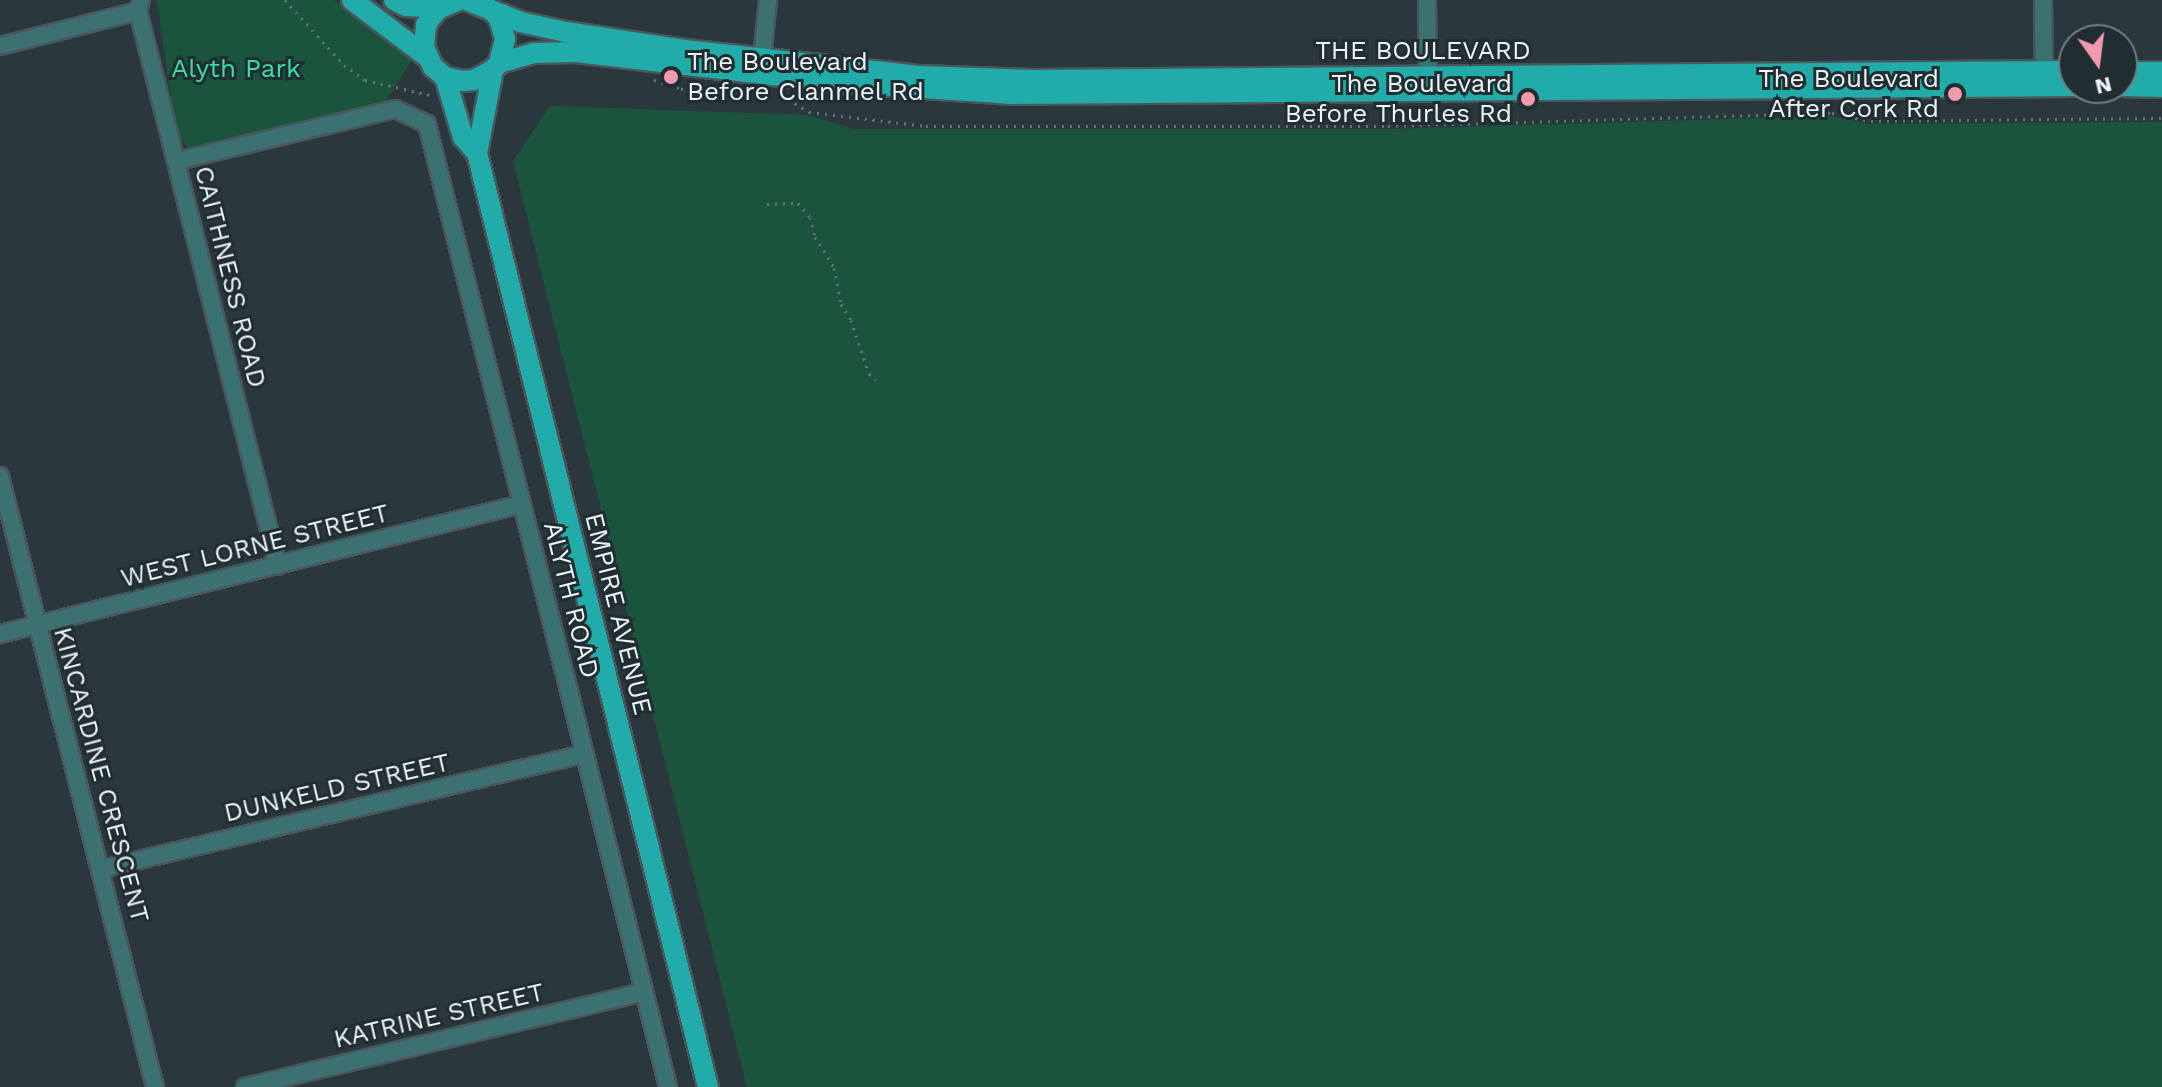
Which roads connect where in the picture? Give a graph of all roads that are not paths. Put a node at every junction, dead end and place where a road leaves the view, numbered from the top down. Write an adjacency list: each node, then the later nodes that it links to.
1 (352, 0): 11 (main road)
2 (394, 0): 7 (main road)
3 (466, 0): 9 (main road, THE BOULEVARD)
4 (768, 0): 13 (street)
5 (1427, 0): 20 (street)
6 (2043, 0): 18 (street)
7 (450, 4): 11 (main road)
8 (140, 5): 10 (street); 24 (street, CAITHNESS ROAD)
9 (491, 10): 12 (main road, EMPIRE AVENUE); 13 (main road, THE BOULEVARD)
10 (0, 46)
11 (427, 57): 17 (main road)
12 (496, 66): 13 (main road, THE BOULEVARD); 17 (main road, THE BOULEVARD); 23 (main road, EMPIRE AVENUE)
13 (761, 66): 20 (main road, THE BOULEVARD)
14 (2138, 72): 15 (main road)
15 (2162, 72)
16 (2058, 75): 18 (main road, THE BOULEVARD)
17 (445, 77): 23 (main road, EMPIRE AVENUE)
18 (2044, 78): 19 (main road, THE BOULEVARD); 20 (main road, THE BOULEVARD)
19 (2058, 82)
20 (1428, 84)
21 (2138, 86): 22 (main road)
22 (2162, 87)
23 (477, 153): 36 (main road, EMPIRE AVENUE)
24 (177, 161): 26 (street, ALYTH ROAD); 27 (street, CAITHNESS ROAD)
25 (0, 476): 28 (street, KINCARDINE CRESCENT)
26 (522, 504): 27 (street, WEST LORNE STREET); 30 (street, ALYTH ROAD)
27 (278, 566): 28 (street, WEST LORNE STREET)
28 (37, 625): 29 (street, WEST LORNE STREET); 31 (street, KINCARDINE CRESCENT)
29 (0, 634)
30 (585, 754): 31 (street, DUNKELD STREET); 32 (street, ALYTH ROAD)
31 (101, 869): 33 (street, KINCARDINE CRESCENT)
32 (644, 992): 34 (street, KATRINE STREET); 35 (street, ALYTH ROAD)
33 (155, 1087)
34 (245, 1087)
35 (668, 1087)
36 (708, 1087)

